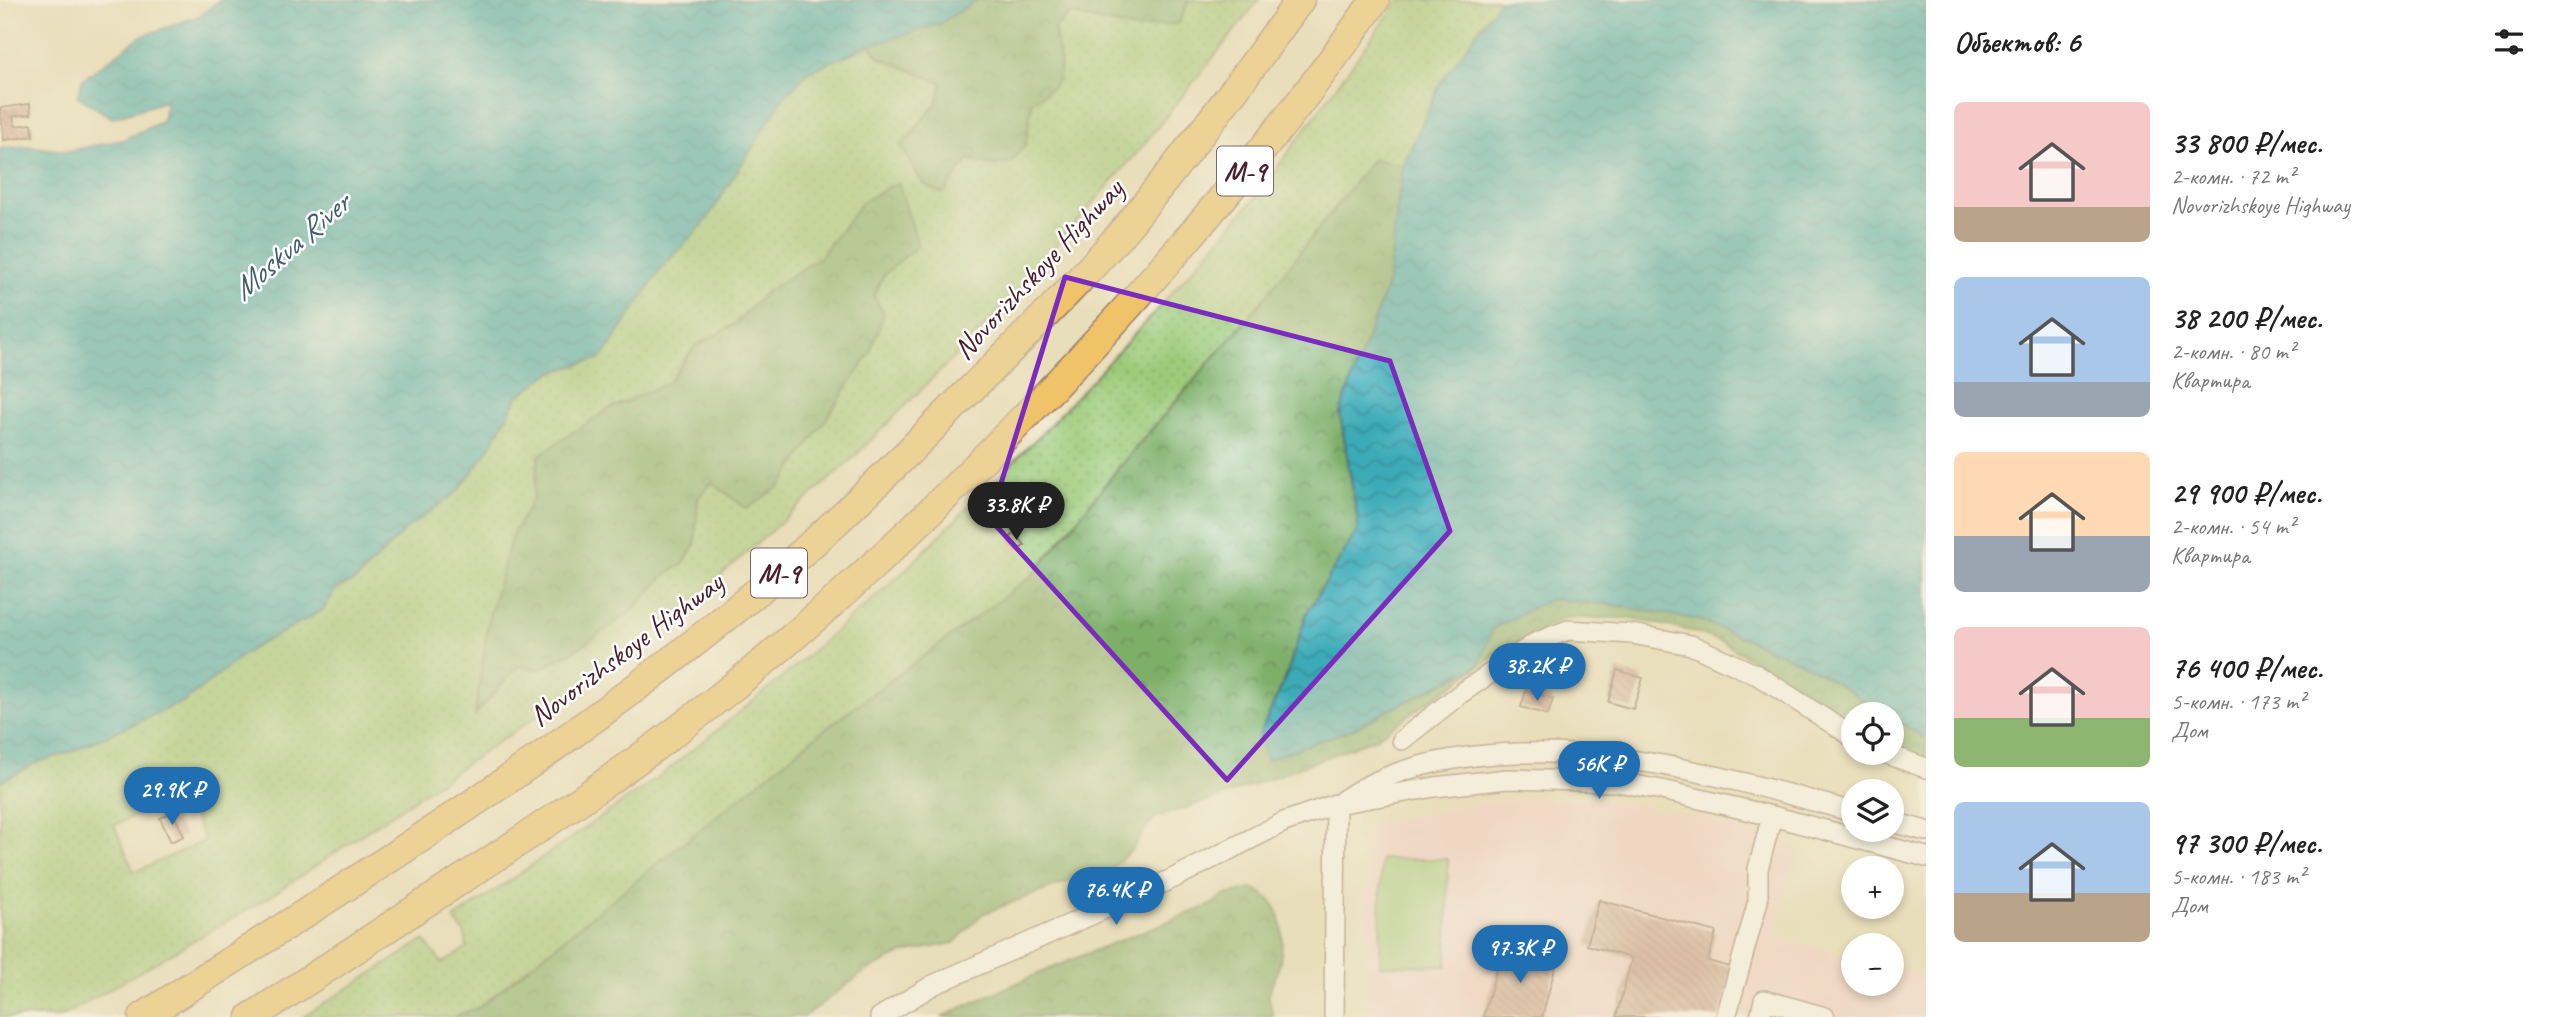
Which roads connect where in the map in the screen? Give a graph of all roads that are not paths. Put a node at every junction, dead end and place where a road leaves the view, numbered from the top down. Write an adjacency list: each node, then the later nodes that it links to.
1 (1300, 0): 13 (highway, Novorizhskoye Highway / М-9)
2 (1375, 0): 14 (highway, М-9)
3 (1841, 729): 4 (street)
4 (1402, 740)
5 (1904, 760): 6 (street)
6 (1926, 768)
7 (1336, 804): 8 (street); 9 (street); 15 (street); 16 (street)
8 (1841, 809)
9 (1772, 817): 12 (street); 17 (street)
10 (1904, 825): 11 (street)
11 (1926, 831)
12 (1926, 857)
13 (143, 1017)
14 (251, 1017)
15 (880, 1017)
16 (1334, 1017)
17 (1726, 1017)
18 (1760, 1017): 19 (street)
19 (1825, 1017)

